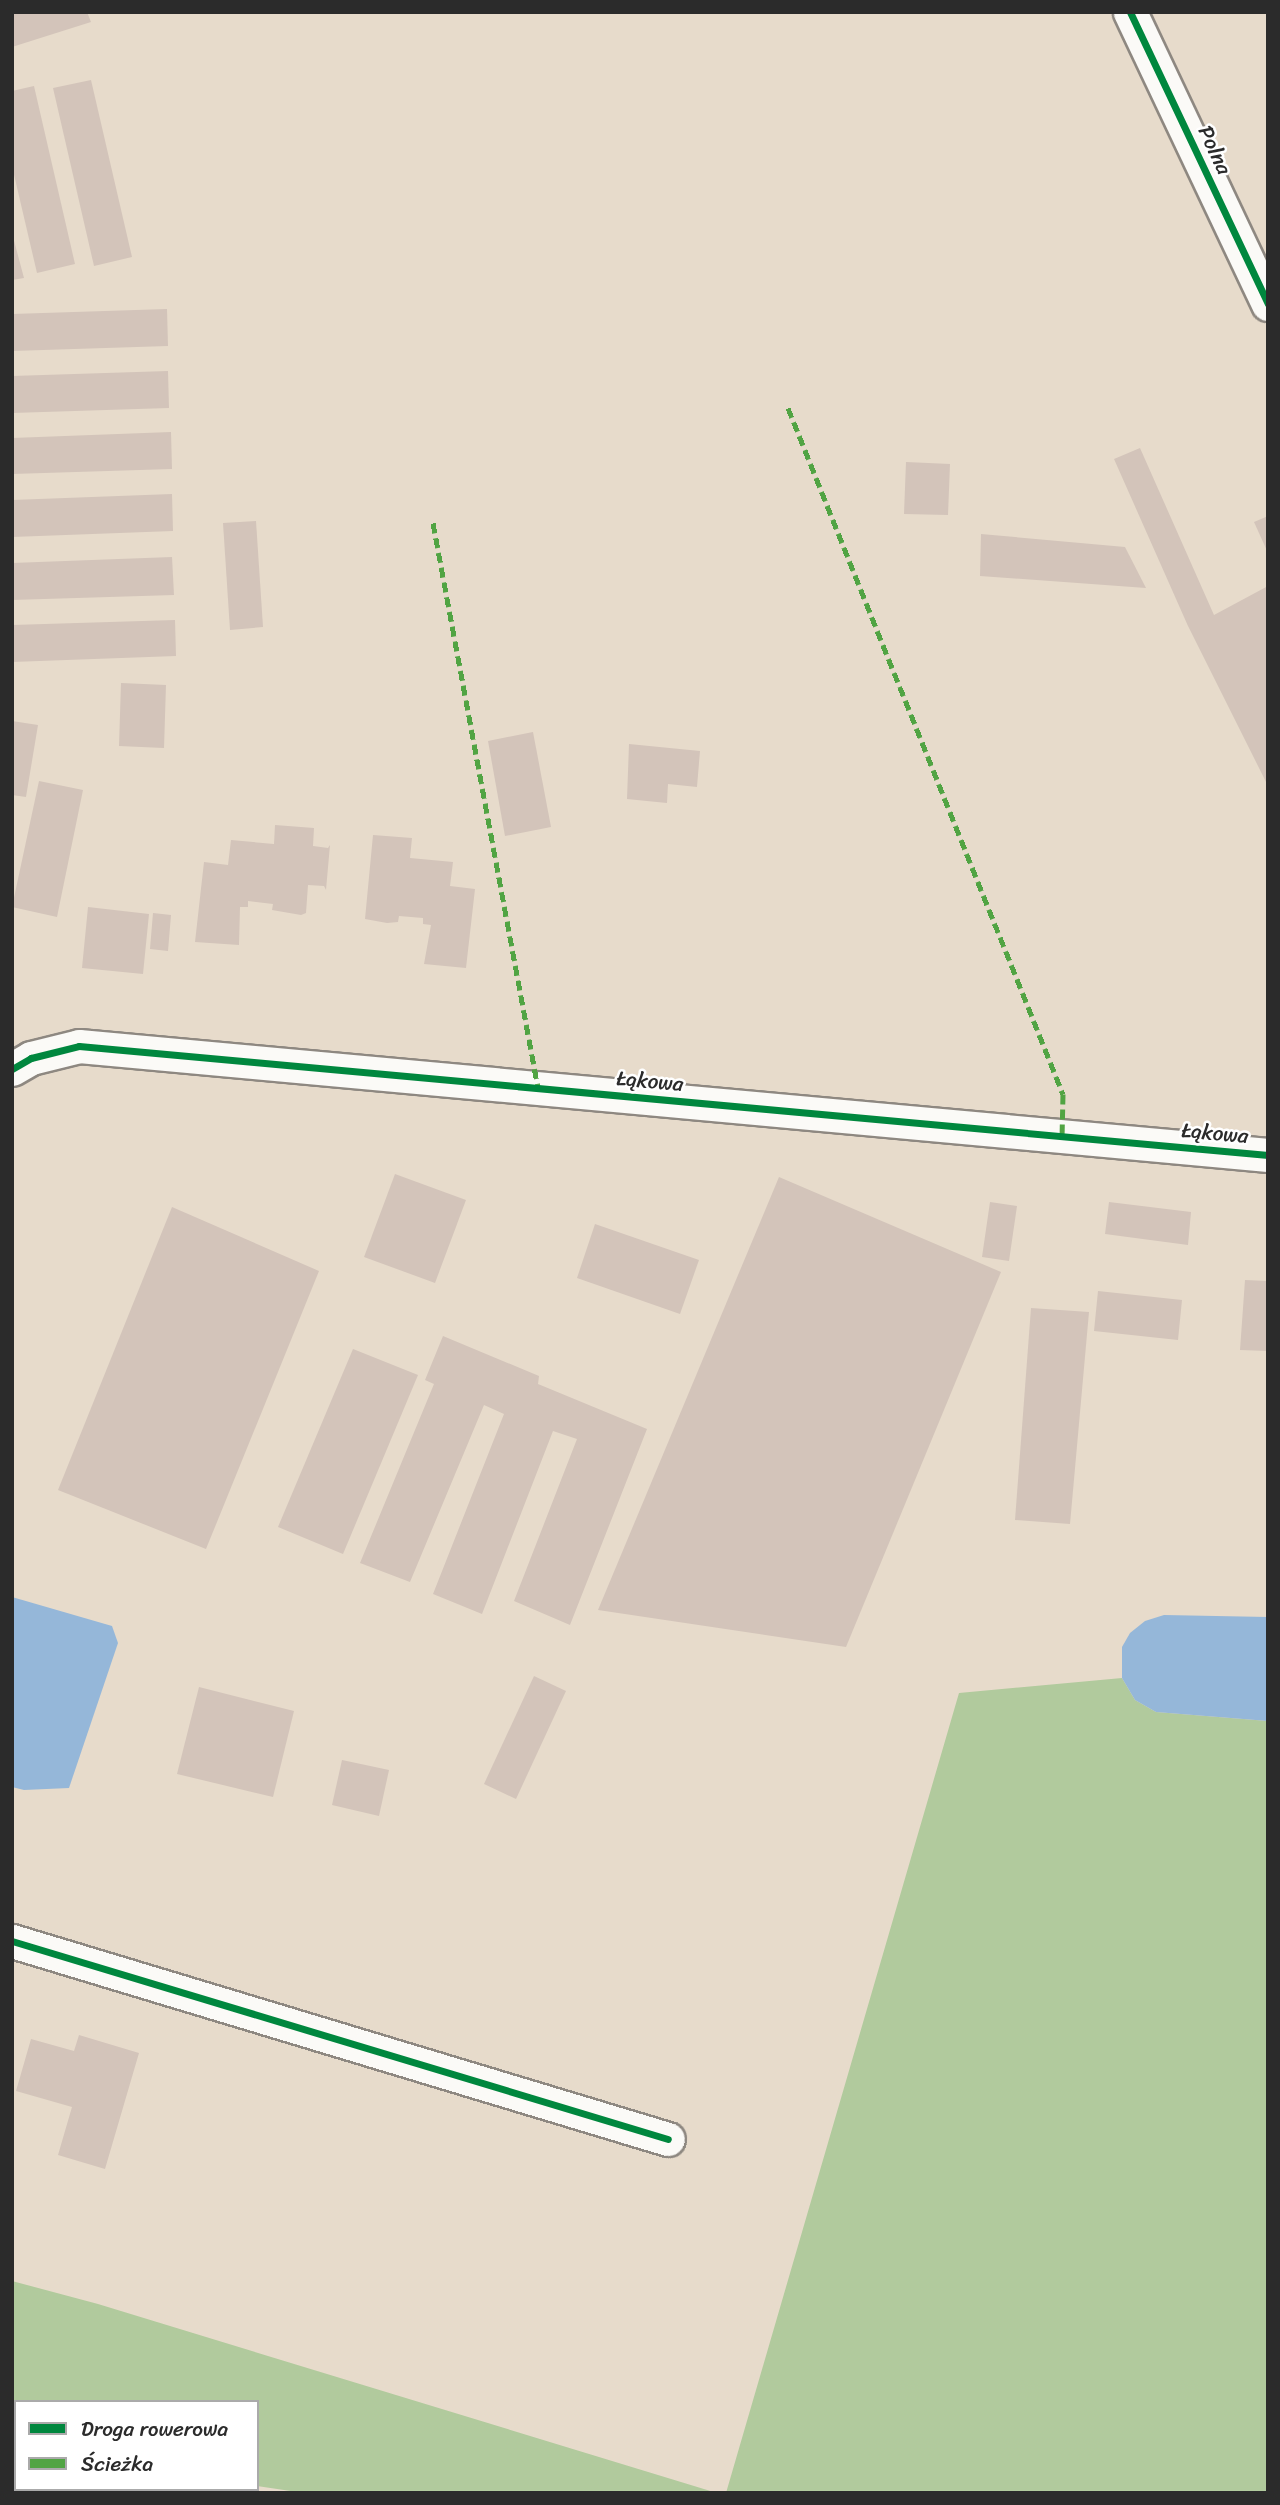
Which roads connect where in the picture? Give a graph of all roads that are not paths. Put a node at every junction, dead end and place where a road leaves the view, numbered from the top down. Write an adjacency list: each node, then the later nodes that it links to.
1 (1130, 12): 2 (street, Polna)
2 (1268, 304)
3 (21, 1063): 4 (street, Łąkowa)
4 (1268, 1155)
5 (12, 1941): 6 (street)
6 (668, 2139)

